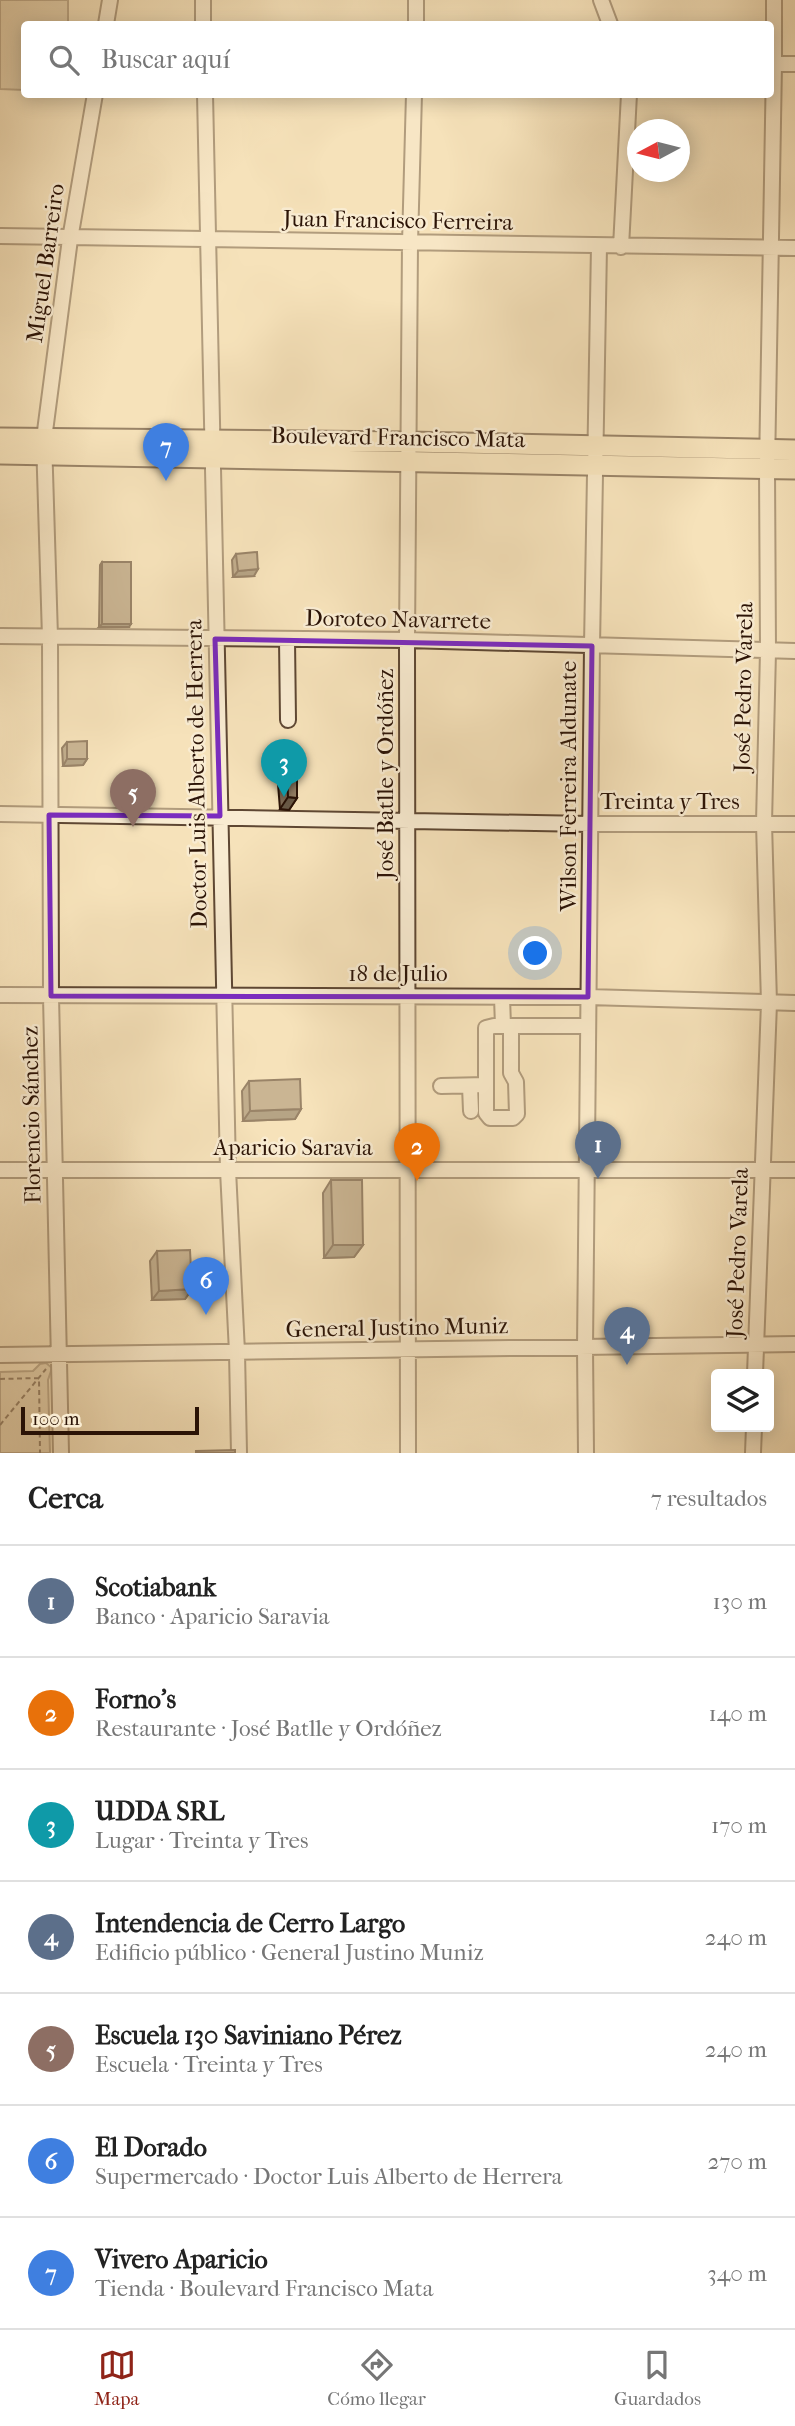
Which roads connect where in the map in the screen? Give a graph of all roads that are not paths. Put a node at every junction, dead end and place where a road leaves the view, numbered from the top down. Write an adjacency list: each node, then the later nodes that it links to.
1 (110, 0): 6 (street)
2 (203, 0): 7 (street)
3 (416, 0): 8 (street)
4 (601, 0): 9 (street)
5 (774, 0): 10 (street, José Pedro Varela)
6 (106, 21)
7 (203, 21)
8 (416, 21)
9 (609, 21)
10 (774, 21)
11 (774, 64): 12 (street)
12 (795, 64)
13 (94, 98): 19 (street, Miguel Barreiro)
14 (205, 98): 20 (street, Doctor Luis Alberto de Herrera)
15 (414, 98): 21 (street, José Batlle y Ordóñez)
16 (629, 98): 23 (street)
17 (772, 98): 24 (street, José Pedro Varela)
18 (0, 236): 19 (street, Juan Francisco Ferreira)
19 (70, 239): 20 (street, Juan Francisco Ferreira); 28 (street, Miguel Barreiro)
20 (208, 240): 21 (street, Juan Francisco Ferreira); 29 (street, Doctor Luis Alberto de Herrera)
21 (410, 243): 22 (street, Juan Francisco Ferreira); 27 (street, José Batlle y Ordóñez)
22 (598, 246): 23 (street, Juan Francisco Ferreira); 32 (street, Wilson Ferreira Aldunate)
23 (621, 247): 24 (street, Juan Francisco Ferreira)
24 (770, 247): 25 (street, Juan Francisco Ferreira); 33 (street, José Pedro Varela)
25 (795, 248)
26 (0, 438): 28 (main road, Boulevard Francisco Mata)
27 (409, 442): 29 (main road, Boulevard Francisco Mata); 32 (main road, Boulevard Francisco Mata); 34 (street, José Batlle y Ordóñez)
28 (44, 447): 29 (main road, Boulevard Francisco Mata); 31 (main road, Boulevard Francisco Mata); 37 (street, Florencio Sánchez)
29 (212, 449): 34 (main road, Boulevard Francisco Mata); 38 (street, Doctor Luis Alberto de Herrera)
30 (795, 450): 33 (main road, Boulevard Francisco Mata)
31 (0, 454)
32 (594, 456): 33 (main road, Boulevard Francisco Mata); 34 (main road, Boulevard Francisco Mata); 41 (street, Wilson Ferreira Aldunate)
33 (767, 459): 35 (main road, Boulevard Francisco Mata); 42 (street, José Pedro Varela)
34 (409, 462): 40 (street, José Batlle y Ordóñez)
35 (795, 469)
36 (0, 636): 37 (street, Doroteo Navarrete)
37 (50, 638): 38 (street, Doroteo Navarrete); 46 (street, Florencio Sánchez)
38 (215, 639): 39 (street, Doroteo Navarrete); 47 (street, Doctor Luis Alberto de Herrera)
39 (287, 640): 40 (street, Doroteo Navarrete); 44 (street)
40 (407, 640): 41 (street, Doroteo Navarrete); 48 (street, José Batlle y Ordóñez)
41 (592, 646): 42 (street, Doroteo Navarrete); 50 (street, Wilson Ferreira Aldunate)
42 (768, 650): 43 (street, Doroteo Navarrete); 49 (street, José Pedro Varela)
43 (795, 651)
44 (288, 720)
45 (0, 814): 46 (street, Treinta y Tres)
46 (48, 815): 47 (street, Treinta y Tres); 54 (street, Florencio Sánchez)
47 (220, 817): 48 (street, Treinta y Tres); 52 (street, Doctor Luis Alberto de Herrera)
48 (409, 820): 50 (street, Treinta y Tres); 55 (street, José Batlle y Ordóñez)
49 (764, 823): 50 (street, Treinta y Tres); 51 (street, Treinta y Tres); 58 (street, José Pedro Varela)
50 (590, 824): 57 (street, Wilson Ferreira Aldunate)
51 (795, 824)
52 (224, 994): 54 (street, 18 de Julio); 55 (street, 18 de Julio); 68 (street, Doctor Luis Alberto de Herrera)
53 (0, 995): 54 (street, 18 de Julio)
54 (51, 996): 67 (street, Florencio Sánchez)
55 (407, 996): 56 (street, 18 de Julio); 69 (street, José Batlle y Ordóñez)
56 (498, 997): 57 (street, 18 de Julio); 60 (street)
57 (588, 997): 58 (street, 18 de Julio); 61 (street, Wilson Ferreira Aldunate)
58 (769, 1003): 59 (street, 18 de Julio); 71 (street, José Pedro Varela)
59 (795, 1003)
60 (503, 1026): 61 (street); 62 (street); 62 (street)
61 (588, 1026): 70 (street, Wilson Ferreira Aldunate)
62 (486, 1085): 64 (street)
63 (441, 1086): 64 (street)
64 (470, 1086): 65 (street)
65 (471, 1111)
66 (0, 1170): 67 (street, Aparicio Saravia)
67 (55, 1170): 68 (street, Aparicio Saravia); 78 (street, Florencio Sánchez)
68 (228, 1170): 69 (street, Aparicio Saravia); 77 (street, Doctor Luis Alberto de Herrera)
69 (407, 1170): 70 (street, Aparicio Saravia); 76 (street, José Batlle y Ordóñez)
70 (587, 1170): 71 (street, Aparicio Saravia); 75 (street, Wilson Ferreira Aldunate)
71 (763, 1170): 72 (street, Aparicio Saravia); 73 (street, José Pedro Varela)
72 (795, 1170)
73 (756, 1344): 74 (street, General Justino Muniz); 75 (street, General Justino Muniz); 80 (street, José Pedro Varela)
74 (795, 1344)
75 (584, 1348): 76 (street, General Justino Muniz); 85 (street, Wilson Ferreira Aldunate)
76 (407, 1349): 77 (street, General Justino Muniz); 84 (street, José Batlle y Ordóñez)
77 (237, 1352): 78 (street, General Justino Muniz); 83 (street, Doctor Luis Alberto de Herrera)
78 (59, 1354): 79 (street, General Justino Muniz); 82 (street, Florencio Sánchez)
79 (0, 1355)
80 (755, 1369)
81 (754, 1432): 86 (street)
82 (61, 1453)
83 (239, 1453)
84 (408, 1453)
85 (586, 1453)
86 (753, 1453)

